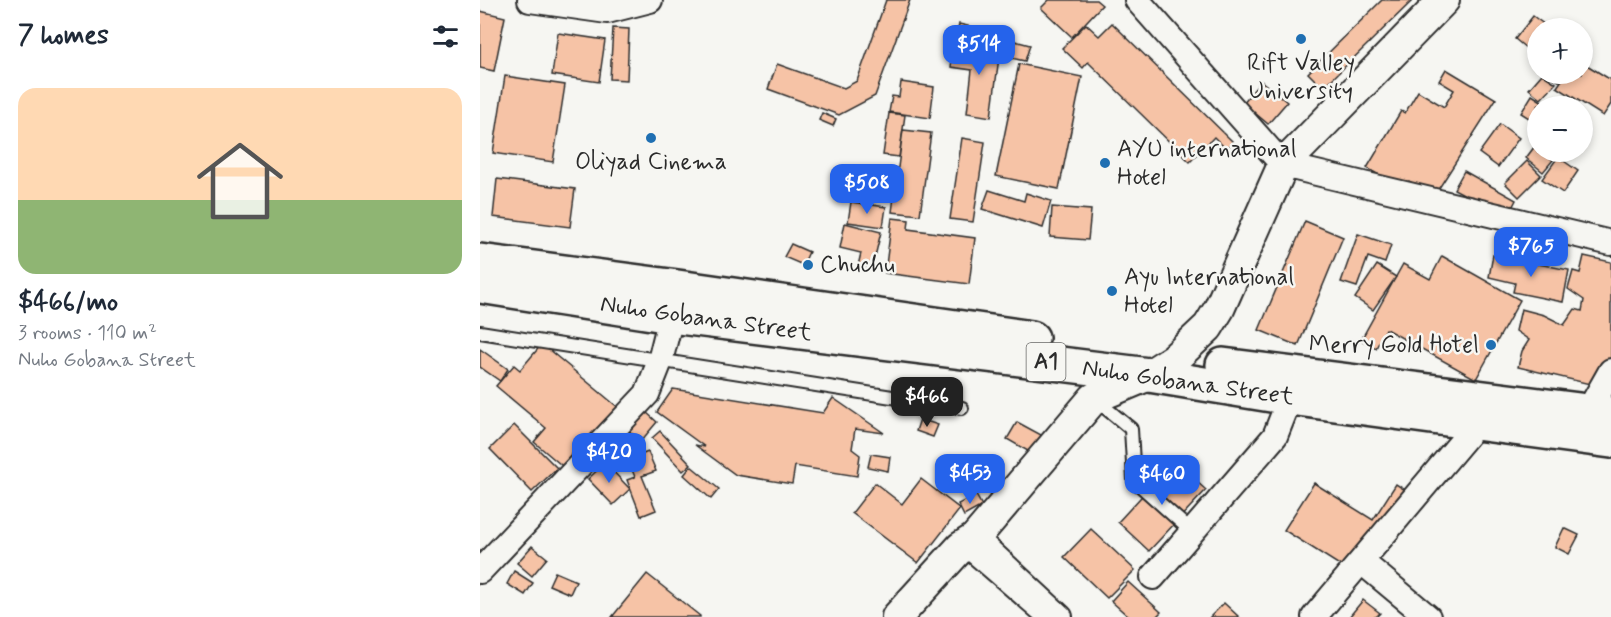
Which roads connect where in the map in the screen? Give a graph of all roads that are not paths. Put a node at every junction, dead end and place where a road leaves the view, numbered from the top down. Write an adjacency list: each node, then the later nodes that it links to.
1 (530, 0): 2 (street)
2 (650, 0)
3 (1137, 0): 5 (street)
4 (1444, 0): 5 (street)
5 (1283, 165): 6 (street); 11 (street)
6 (1611, 243)
7 (480, 280): 8 (main road, Nuho Gobana Street / A1)
8 (675, 301): 10 (street); 11 (main road, Nuho Gobana Street / A1)
9 (480, 332): 10 (lane)
10 (660, 361): 15 (lane); 22 (street)
11 (1162, 367): 13 (street); 14 (main road, Nuho Gobana Street / A1); 16 (main road, Nuho Gobana Street / A1)
12 (1611, 371): 17 (street)
13 (1094, 398): 19 (lane); 20 (street)
14 (1290, 398): 16 (main road, Nuho Gobana Street / A1); 19 (street)
15 (962, 408)
16 (1488, 410): 17 (main road, Nuho Gobana Street / A1); 18 (main road, Nuho Gobana Street / A1); 21 (street)
17 (1600, 412)
18 (1611, 441)
19 (1192, 532): 23 (street)
20 (968, 542): 24 (street); 25 (lane); 26 (street)
21 (1362, 562): 27 (street); 28 (street)
22 (480, 571)
23 (1153, 577)
24 (897, 617)
25 (1042, 617)
26 (1060, 617)
27 (1314, 617)
28 (1428, 617)

